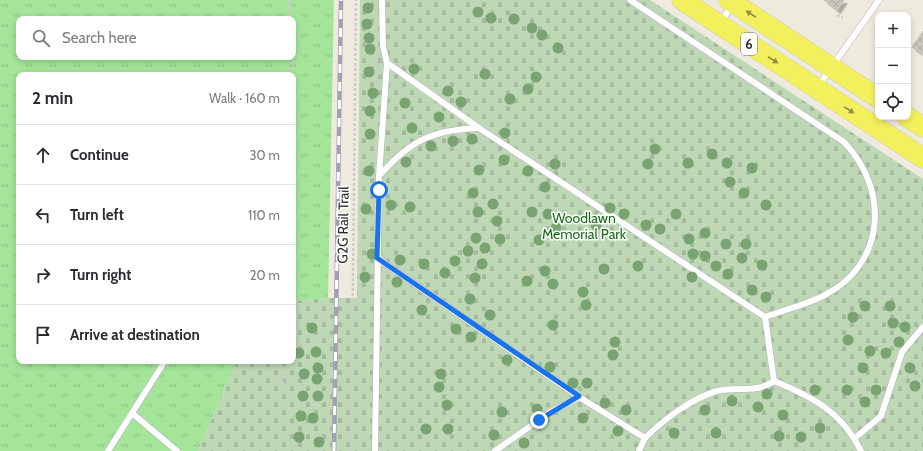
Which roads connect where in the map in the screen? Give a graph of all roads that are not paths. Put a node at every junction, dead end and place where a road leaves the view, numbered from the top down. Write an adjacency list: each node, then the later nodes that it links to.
1 (382, 0): 7 (lane)
2 (630, 0): 17 (lane)
3 (682, 0): 6 (main road, 6)
4 (879, 0): 8 (lane)
5 (732, 1): 6 (lane); 8 (main road, 6, one-way to 5)
6 (719, 25): 9 (main road, 6, one-way to 9)
7 (387, 63): 13 (lane); 15 (lane)
8 (830, 67): 9 (lane); 10 (main road, 6)
9 (817, 88): 14 (main road, 6, one-way to 14)
10 (875, 96)
11 (911, 119): 12 (main road)
12 (923, 127)
13 (479, 128): 15 (lane); 17 (lane)
14 (923, 158)
15 (379, 176): 16 (lane)
16 (377, 258): 21 (lane); 27 (lane)
17 (765, 317): 20 (lane)
18 (923, 327): 24 (lane)
19 (163, 364): 22 (lane)
20 (774, 381): 23 (lane); 24 (lane)
21 (579, 396): 23 (lane); 28 (lane)
22 (132, 413): 25 (lane); 26 (lane)
23 (645, 438): 29 (lane)
24 (855, 438): 30 (lane)
25 (108, 451)
26 (177, 451)
27 (375, 451)
28 (495, 451)
29 (639, 451)
30 (861, 451)

